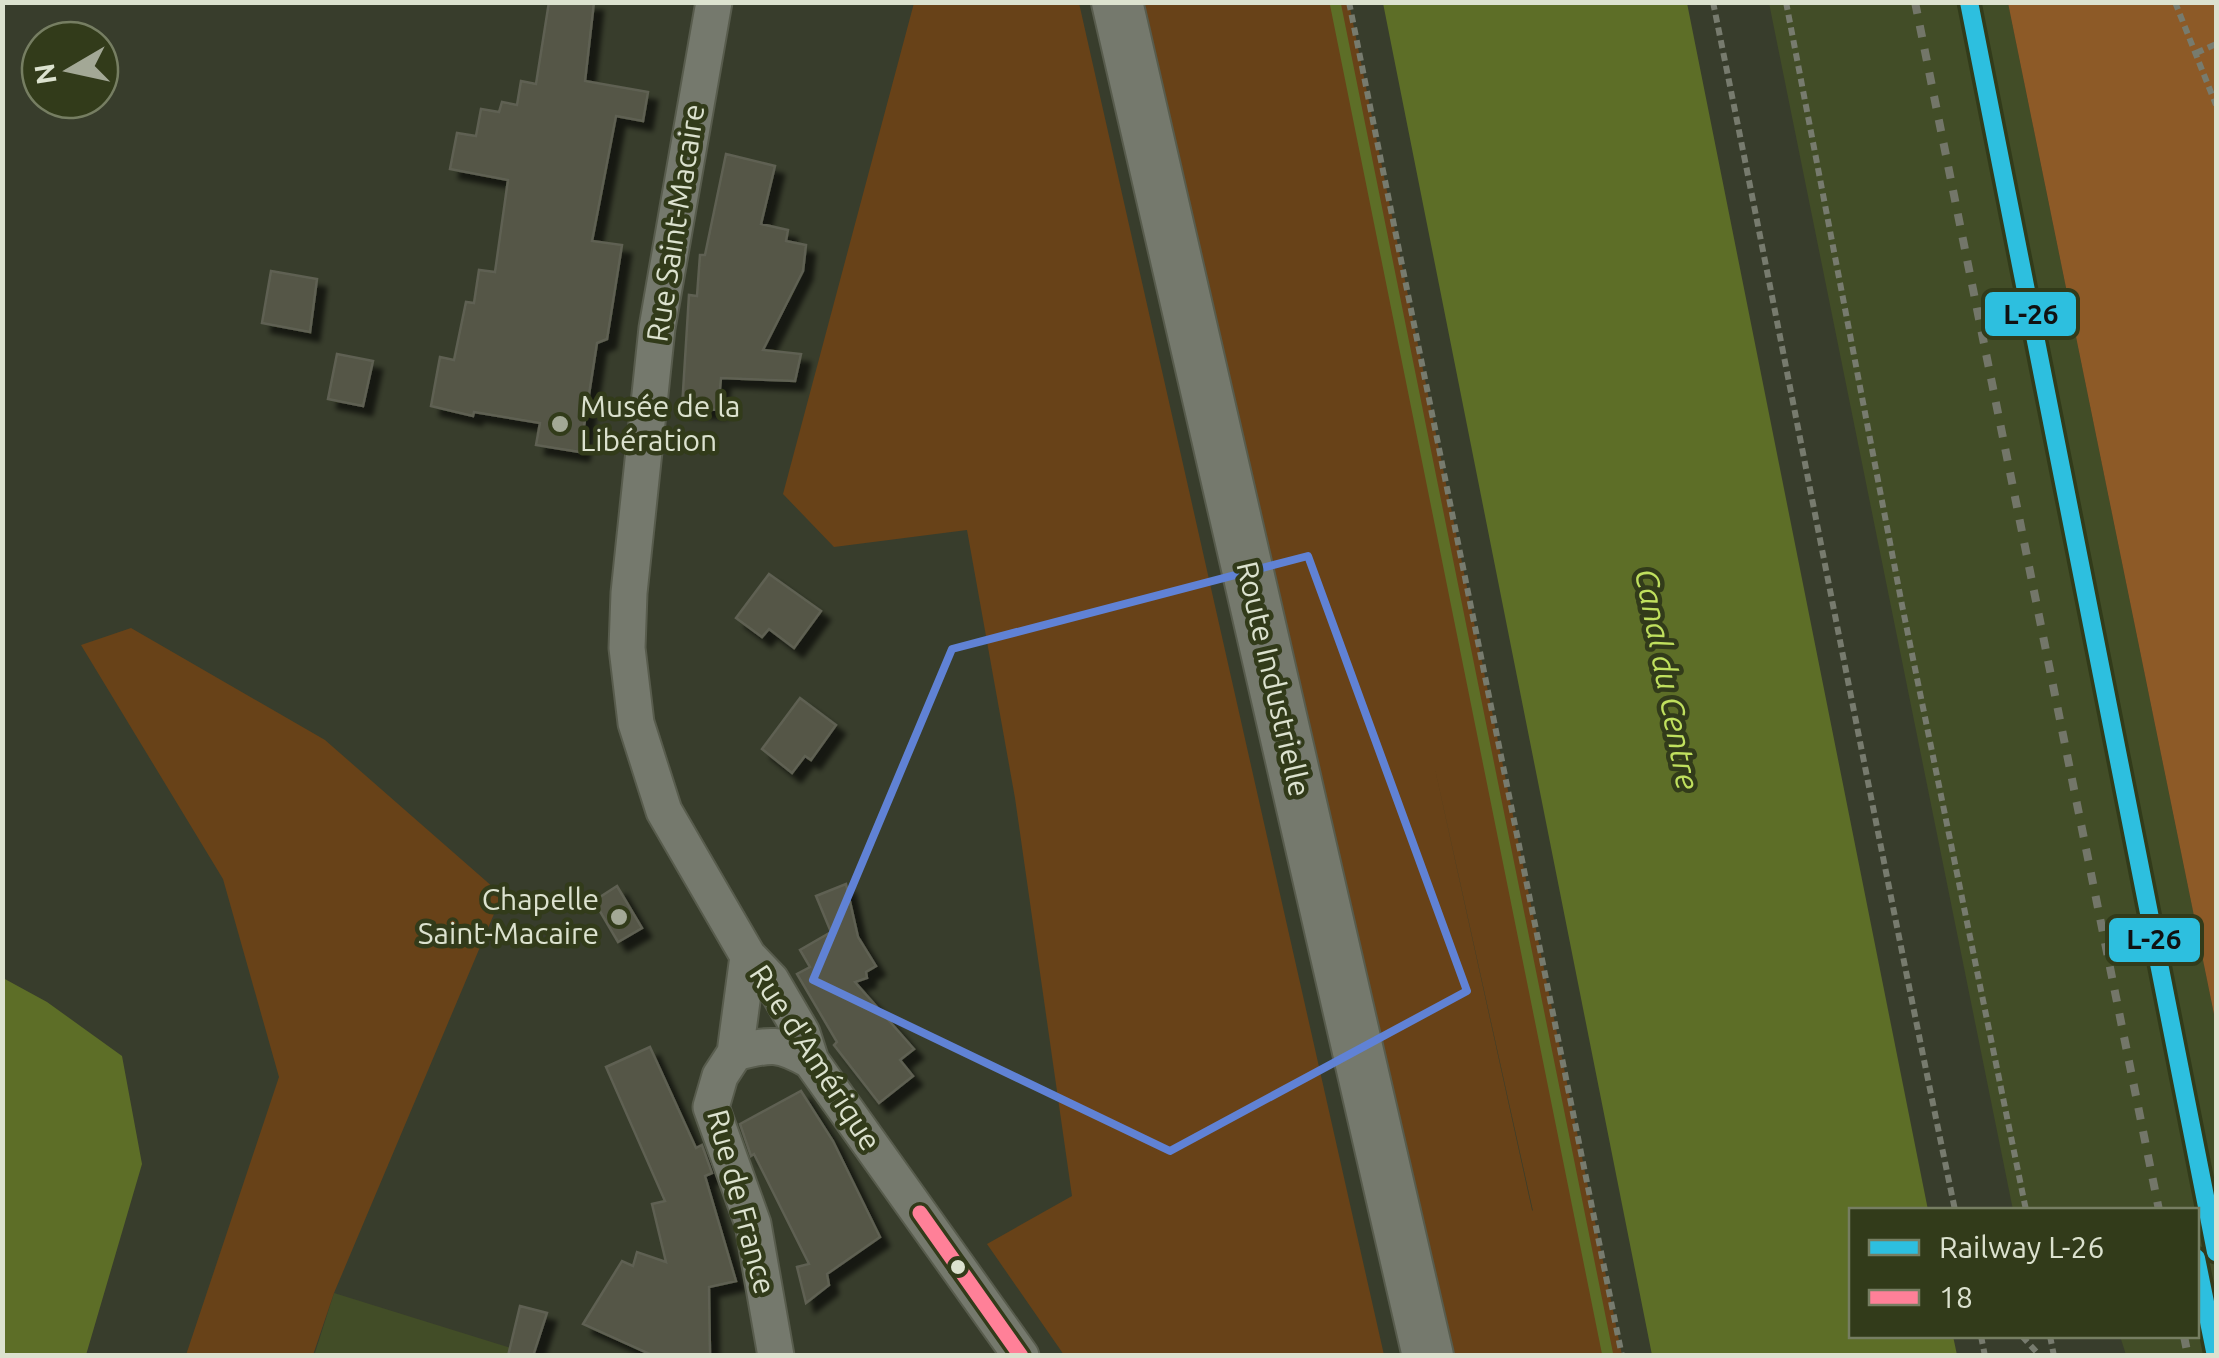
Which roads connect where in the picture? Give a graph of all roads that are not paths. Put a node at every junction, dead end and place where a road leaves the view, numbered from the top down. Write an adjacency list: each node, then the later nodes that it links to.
1 (714, 2): 3 (street, Rue Saint-Macaire)
2 (1117, 2): 8 (main road, Route Industrielle)
3 (748, 956): 4 (street, Rue de France); 5 (street, Rue d'Amérique)
4 (734, 1054): 5 (street); 6 (street, Rue de France)
5 (811, 1061): 7 (street, Rue d'Amérique)
6 (776, 1356)
7 (1021, 1356)
8 (1428, 1356)

